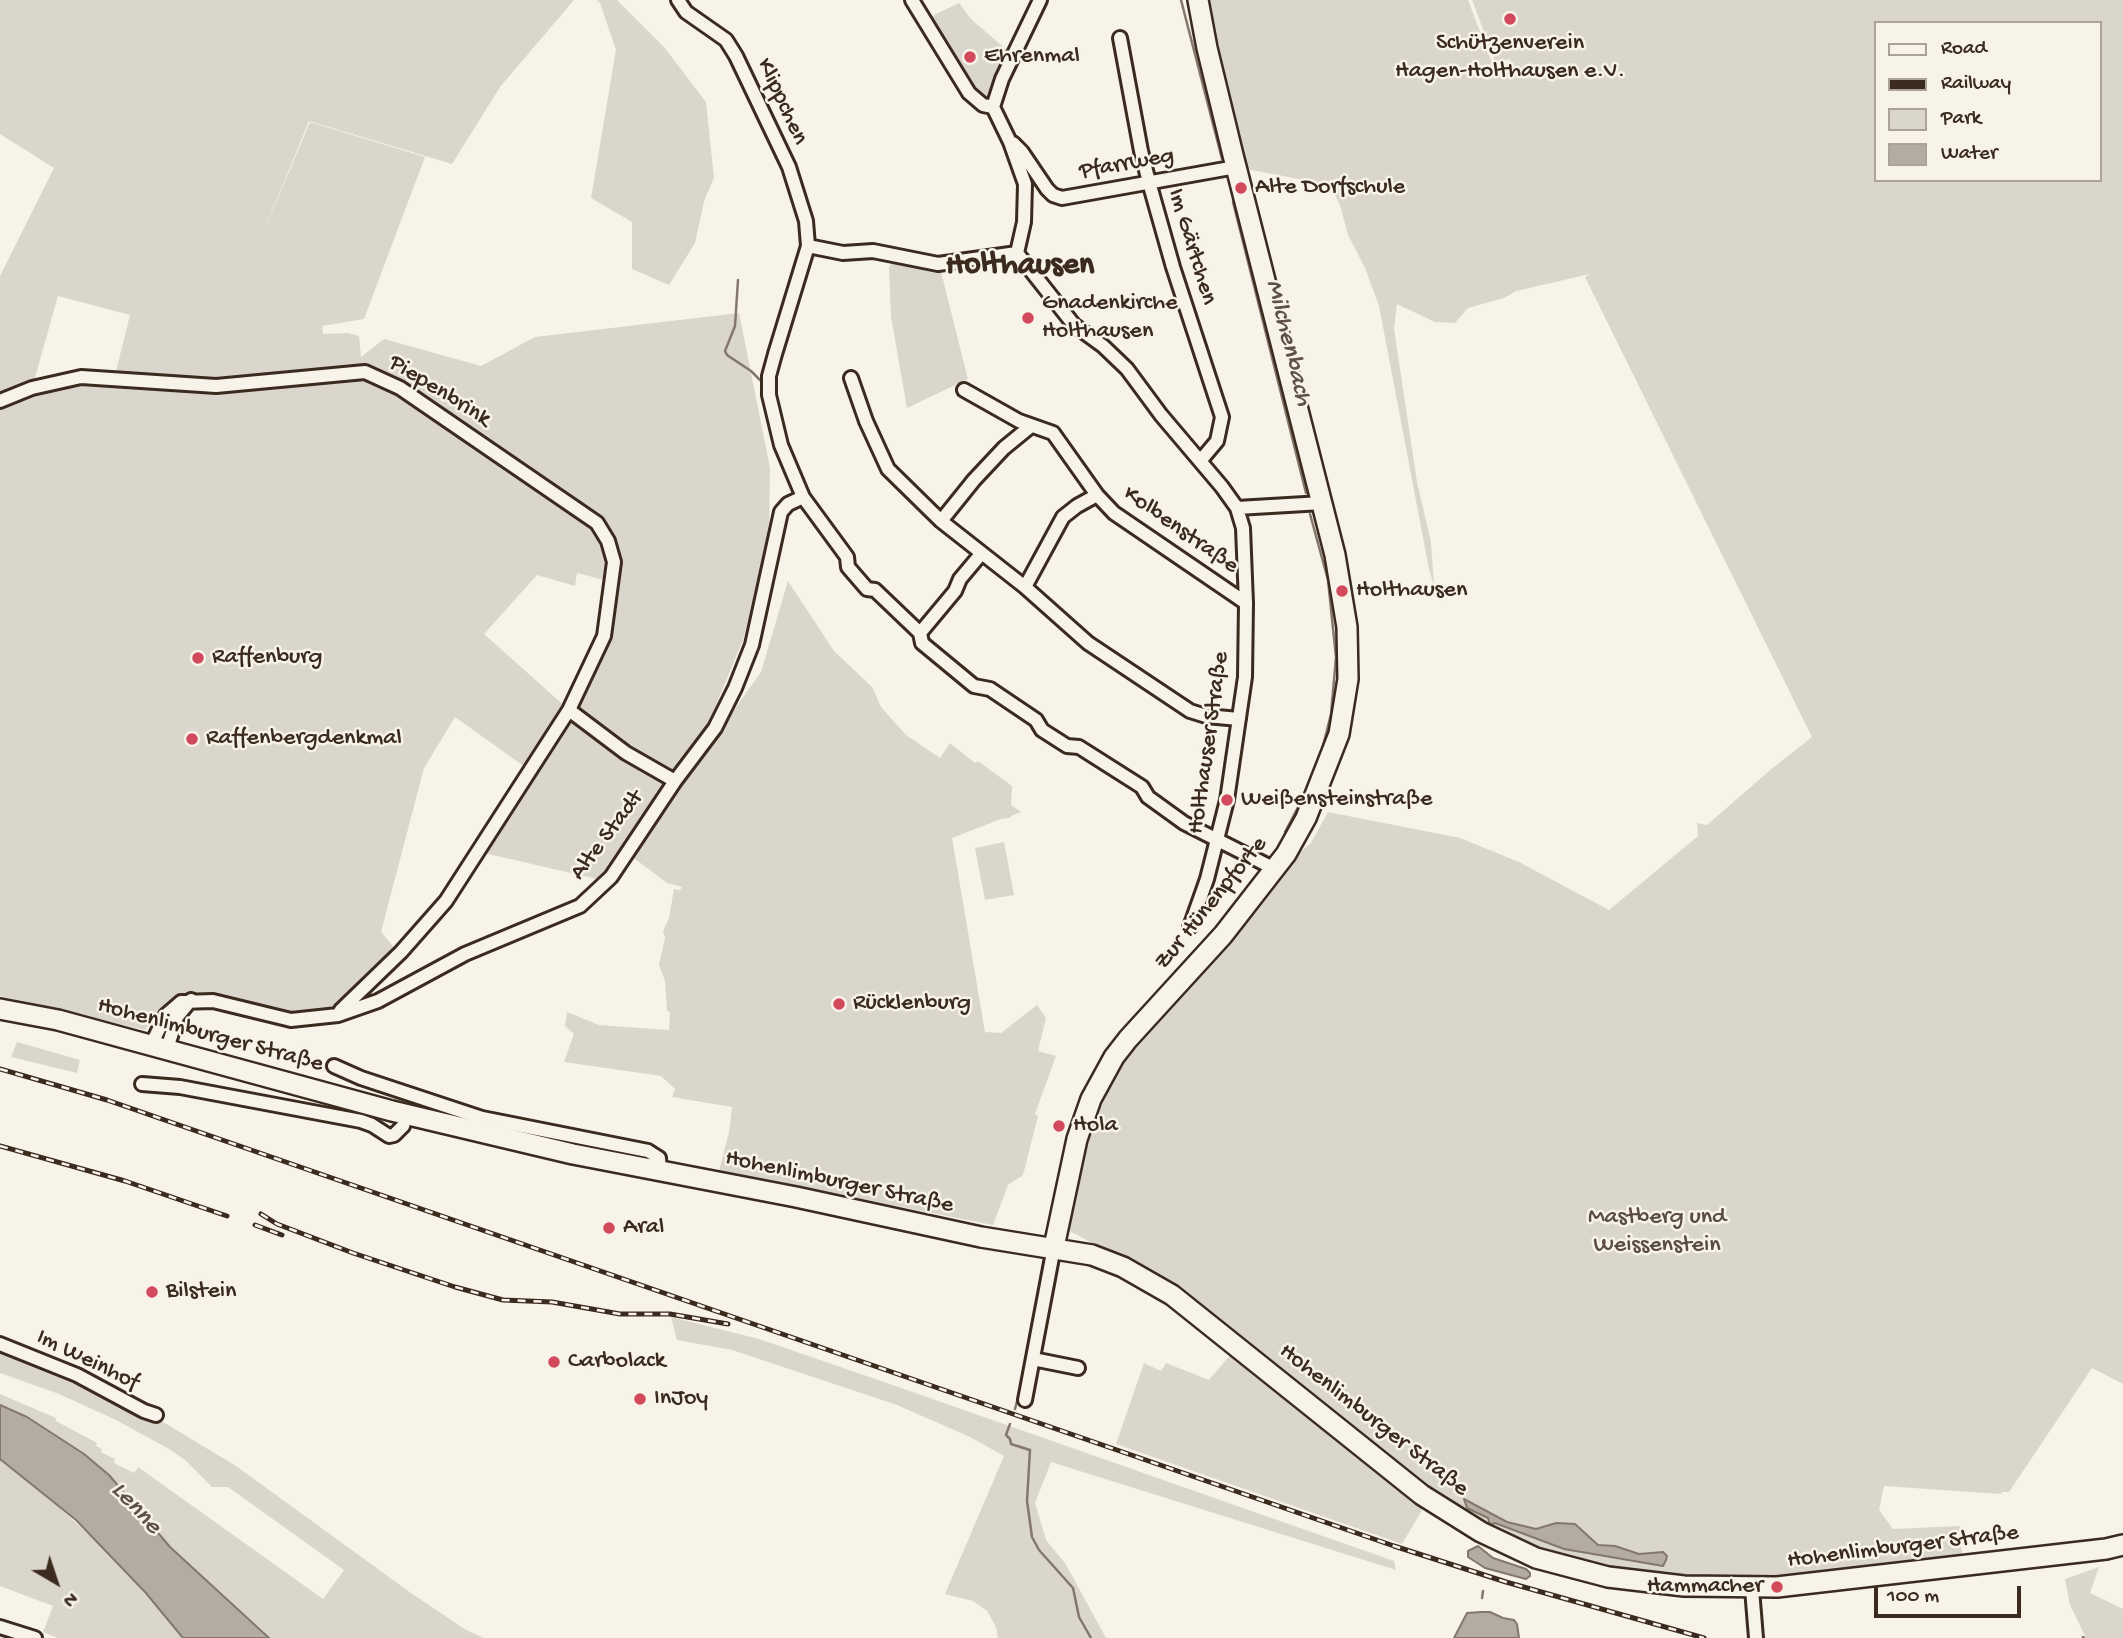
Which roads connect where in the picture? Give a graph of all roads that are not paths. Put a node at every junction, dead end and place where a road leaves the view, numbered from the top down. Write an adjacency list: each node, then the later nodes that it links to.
1 (678, 0): 10 (street, Klippchen)
2 (912, 0): 6 (street)
3 (1040, 0): 6 (street)
4 (1198, 0): 8 (main road, Zur Hünenpforte)
5 (1120, 38): 9 (street, Im Gärtchen)
6 (993, 107): 7 (street)
7 (1010, 142): 9 (street, Pfarrweg); 11 (street)
8 (1236, 167): 9 (street, Pfarrweg); 19 (main road, Zur Hünenpforte)
9 (1149, 182): 16 (street, Im Gärtchen)
10 (808, 246): 11 (street); 18 (street, Klippchen)
11 (1017, 253): 16 (street, Holthauser Straße)
12 (851, 378): 21 (street)
13 (964, 390): 15 (street, Kolbenstraße)
14 (0, 401): 26 (street, Piepenbrink)
15 (1031, 426): 17 (street, Kolbenstraße); 21 (street)
16 (1200, 460): 20 (street, Holthauser Straße)
17 (1097, 495): 23 (street); 24 (street, Kolbenstraße)
18 (803, 497): 25 (street); 28 (street, Alte Stadt)
19 (1322, 503): 20 (street); 30 (main road, Zur Hünenpforte)
20 (1237, 508): 24 (street, Holthauser Straße)
21 (941, 521): 22 (street)
22 (981, 554): 23 (street); 25 (street)
23 (1025, 587): 27 (street)
24 (1247, 603): 27 (street, Holthauser Straße)
25 (919, 633): 29 (street)
26 (569, 710): 28 (street); 33 (street, Piepenbrink)
27 (1239, 719): 29 (street, Holthauser Straße)
28 (675, 781): 33 (street, Alte Stadt)
29 (1218, 841): 30 (street); 31 (street, Holthauser Straße)
30 (1275, 869): 39 (main road, Zur Hünenpforte)
31 (1190, 927)
32 (0, 1009): 34 (main road, Hohenlimburger Straße)
33 (338, 1015): 34 (street, Alte Stadt)
34 (159, 1047): 37 (main road, Hohenlimburger Straße)
35 (334, 1066): 38 (street, Hohenlimburger Straße)
36 (142, 1084): 37 (street, Hohenlimburger Straße)
37 (407, 1114): 38 (main road, Hohenlimburger Straße)
38 (660, 1172): 39 (main road, Hohenlimburger Straße)
39 (1054, 1247): 41 (street); 46 (main road, Hohenlimburger Straße)
40 (0, 1344): 44 (street, Im Weinhof)
41 (1033, 1359): 42 (street); 43 (street)
42 (1078, 1368)
43 (1025, 1399)
44 (156, 1415)
45 (2123, 1545): 46 (main road, Hohenlimburger Straße)
46 (1752, 1589): 49 (street)
47 (0, 1627): 48 (street)
48 (35, 1638)
49 (1756, 1638)

